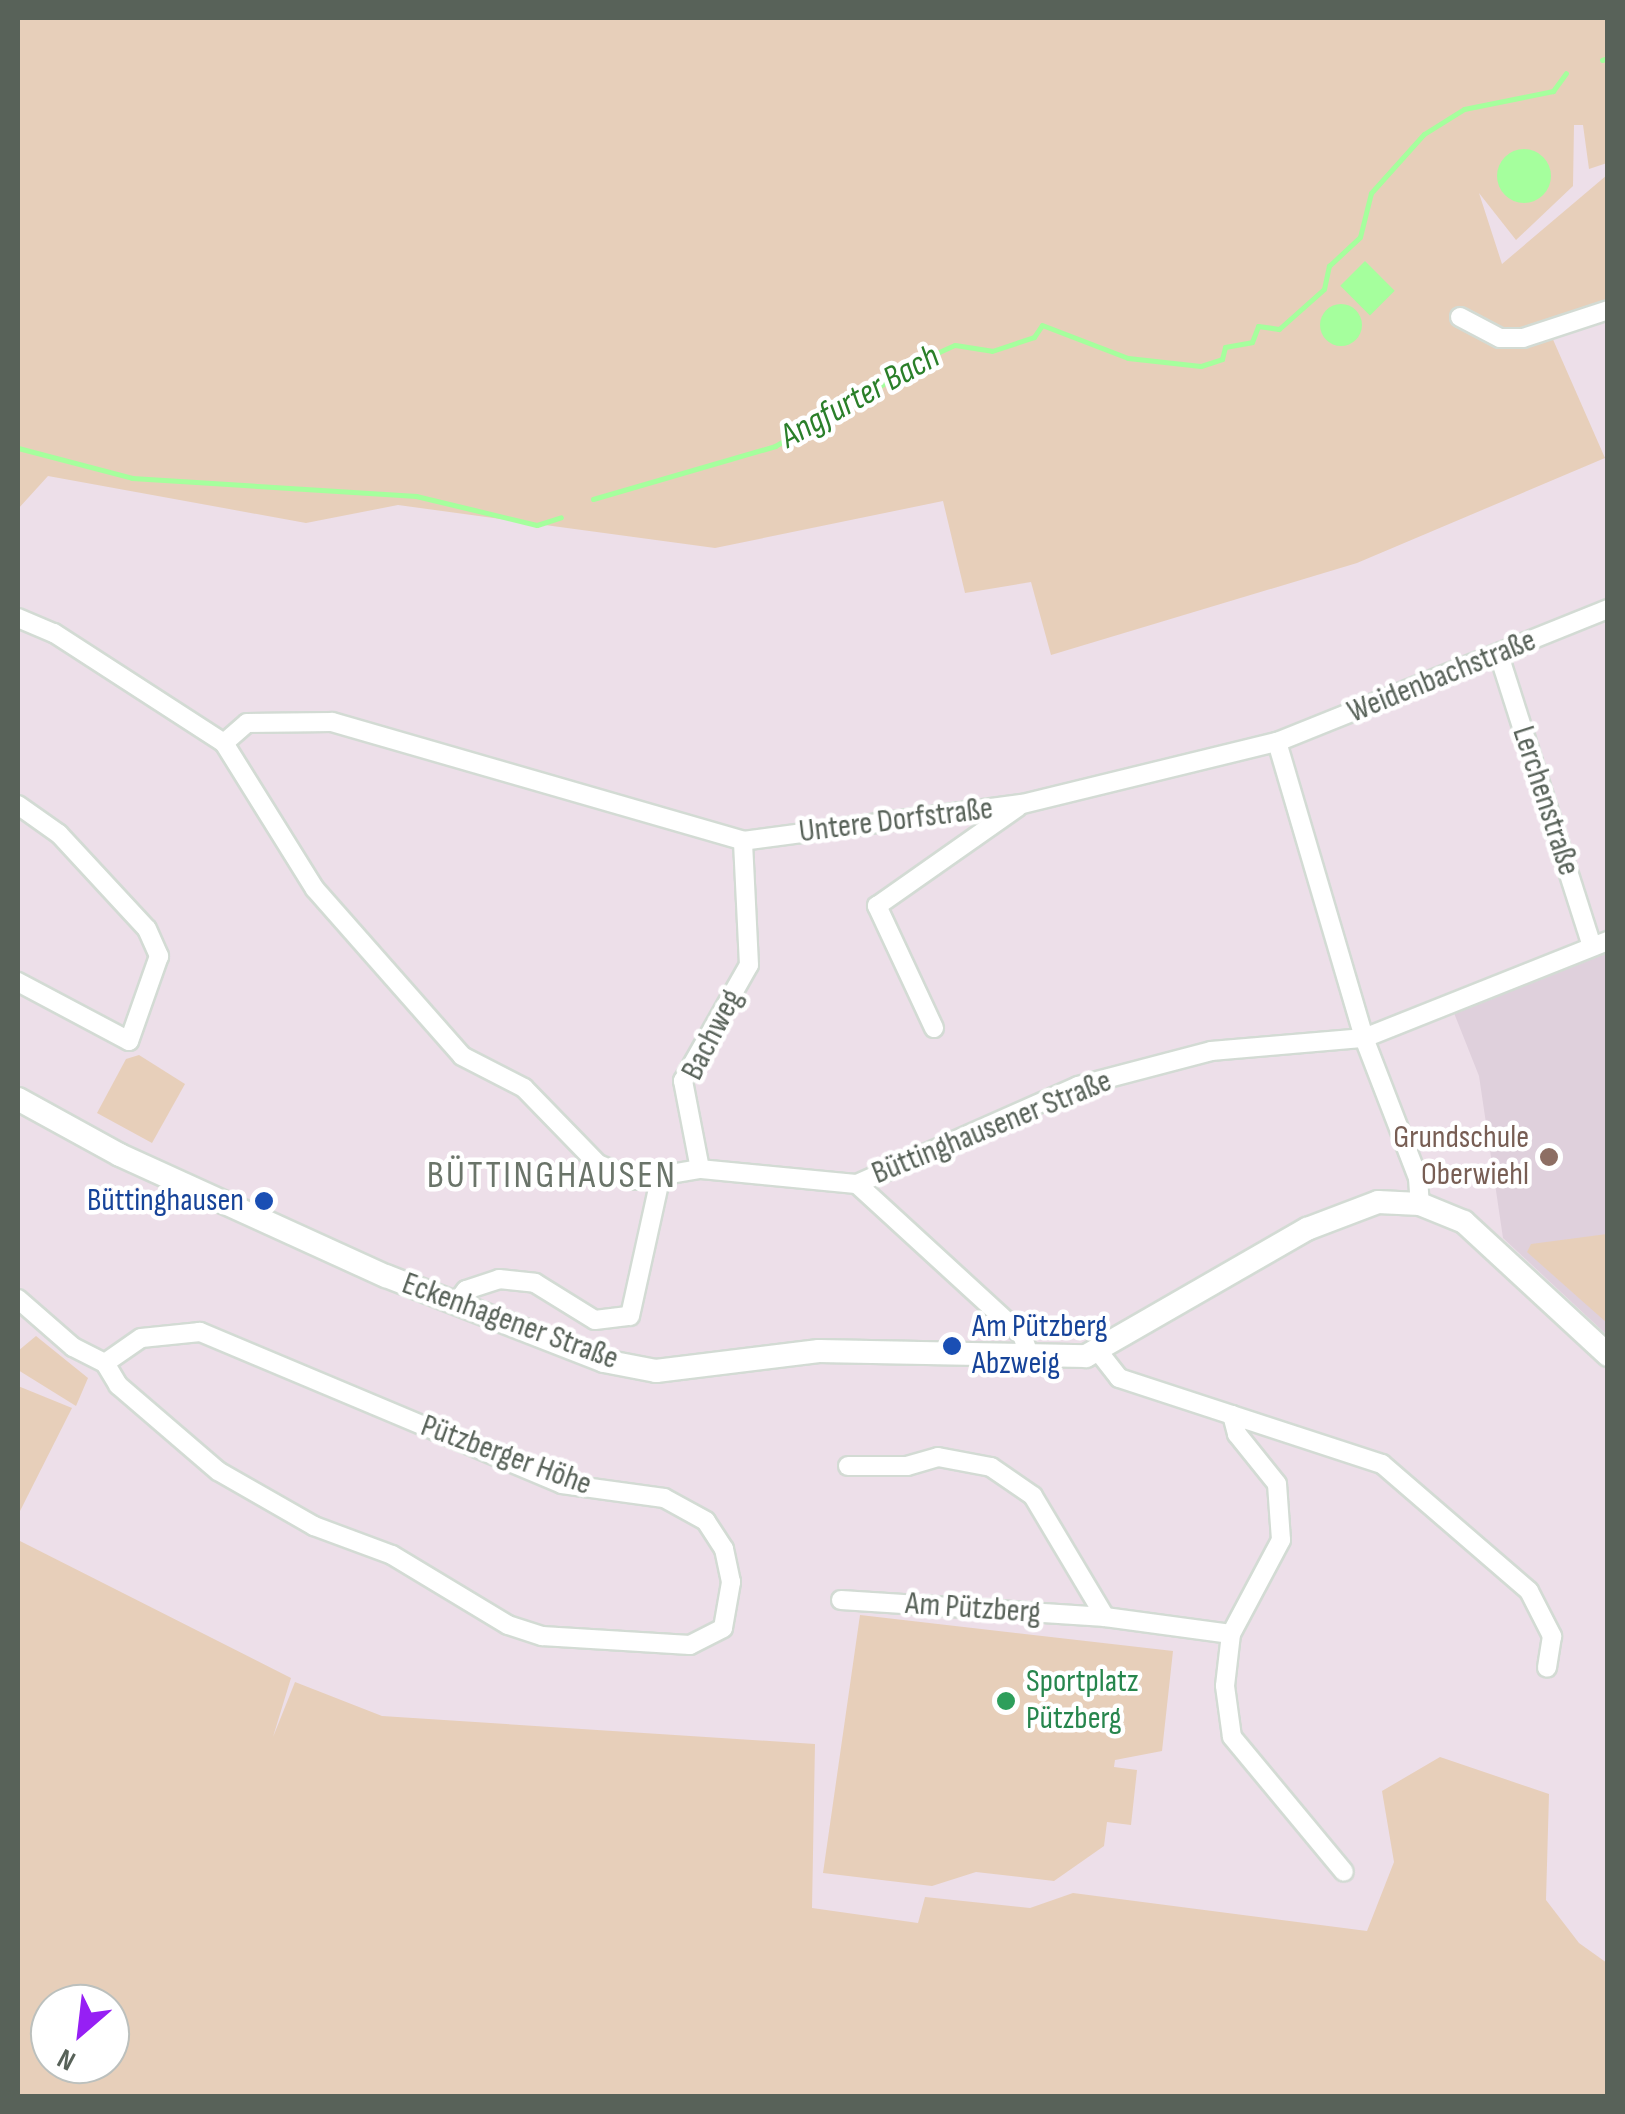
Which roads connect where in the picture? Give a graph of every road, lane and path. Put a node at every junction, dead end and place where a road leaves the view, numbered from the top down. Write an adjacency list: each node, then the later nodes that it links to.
1 (1608, 310): 2 (street)
2 (1460, 318)
3 (1608, 609): 5 (street, Weidenbachstraße)
4 (18, 618): 7 (street, Büttinghausener Straße)
5 (1499, 656): 6 (street, Weidenbachstraße); 11 (street, Lerchenstraße)
6 (1277, 742): 8 (street, Untere Dorfstraße); 14 (street)
7 (224, 743): 10 (street, Untere Dorfstraße); 17 (street, Büttinghausener Straße)
8 (1022, 804): 10 (street, Untere Dorfstraße); 13 (street)
9 (18, 805): 12 (street)
10 (743, 841): 16 (street, Bachweg)
11 (1600, 944): 14 (street, Büttinghausener Straße)
12 (18, 982)
13 (934, 1028)
14 (1364, 1038): 18 (street, Büttinghausener Straße); 19 (street)
15 (18, 1098): 21 (main road, Eckenhagener Straße)
16 (700, 1169): 17 (street, Büttinghausener Straße); 18 (street, Büttinghausener Straße)
17 (661, 1175): 21 (street)
18 (856, 1184): 24 (street)
19 (1420, 1204): 22 (main road, Eckenhagener Straße); 23 (main road, Eckenhagener Straße)
20 (18, 1299): 25 (street, Pützberger Höhe)
21 (457, 1302): 24 (main road, Eckenhagener Straße)
22 (1098, 1351): 24 (main road, Eckenhagener Straße); 26 (street)
23 (1608, 1354)
24 (1031, 1360)
25 (105, 1363): 25 (street, Pützberger Höhe)
26 (1232, 1415): 30 (street); 31 (street)
27 (848, 1466): 29 (street, Am Pützberg)
28 (841, 1600): 29 (street, Am Pützberg)
29 (1104, 1618): 30 (street, Am Pützberg)
30 (1231, 1634): 32 (street)
31 (1546, 1668)
32 (1344, 1872)

